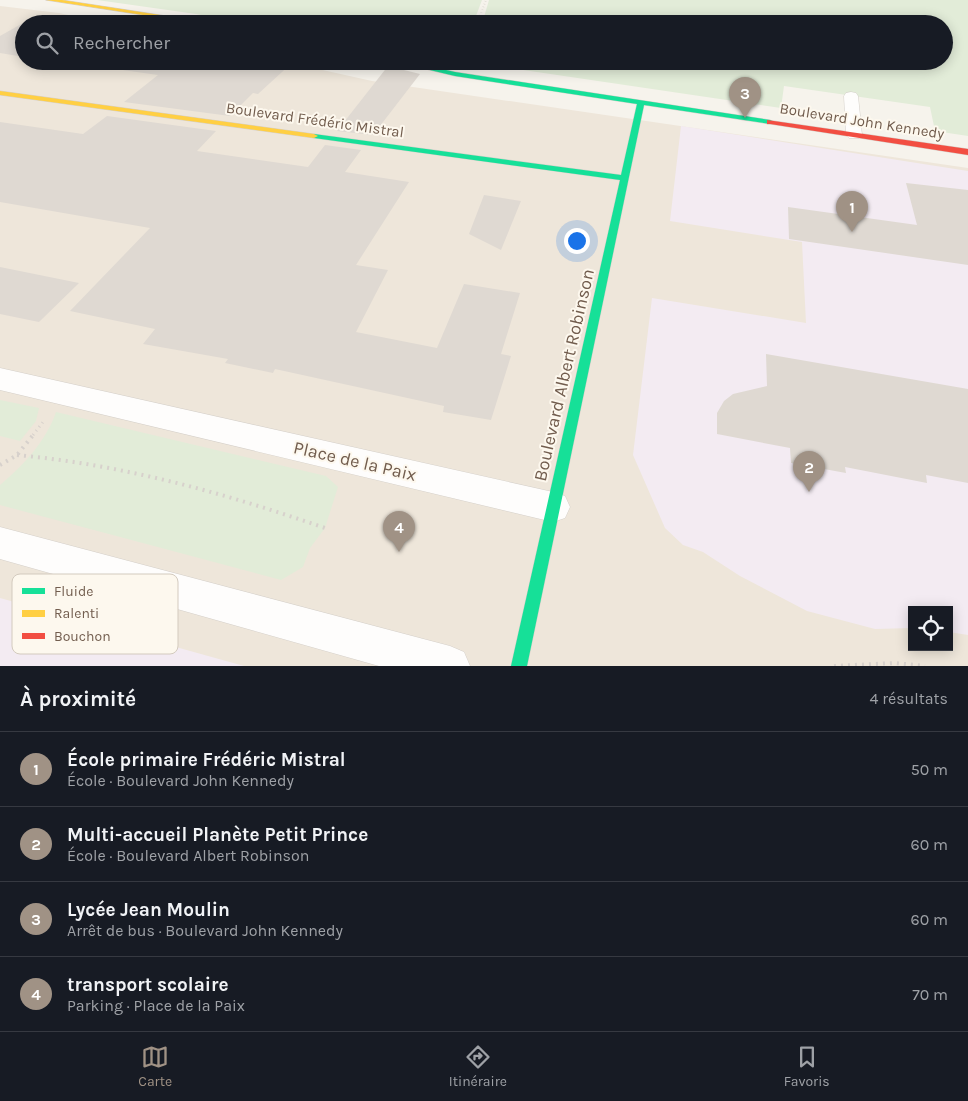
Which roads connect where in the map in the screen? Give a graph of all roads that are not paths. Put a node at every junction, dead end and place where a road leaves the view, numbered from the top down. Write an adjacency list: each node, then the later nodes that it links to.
1 (49, 0): 2 (street)
2 (153, 15)
3 (437, 70): 6 (street, Boulevard John Kennedy)
4 (0, 93): 9 (street, Boulevard Frédéric Mistral)
5 (852, 96): 7 (lane)
6 (641, 103): 7 (street, Boulevard John Kennedy); 9 (street, Boulevard Albert Robinson)
7 (854, 135): 8 (street, Boulevard John Kennedy)
8 (968, 152)
9 (626, 178): 11 (street, Boulevard Albert Robinson)
10 (0, 379): 11 (street, Place de la Paix)
11 (553, 507): 16 (street)
12 (0, 543): 13 (street)
13 (113, 574)
14 (178, 592): 15 (street)
15 (450, 666)
16 (519, 666)

